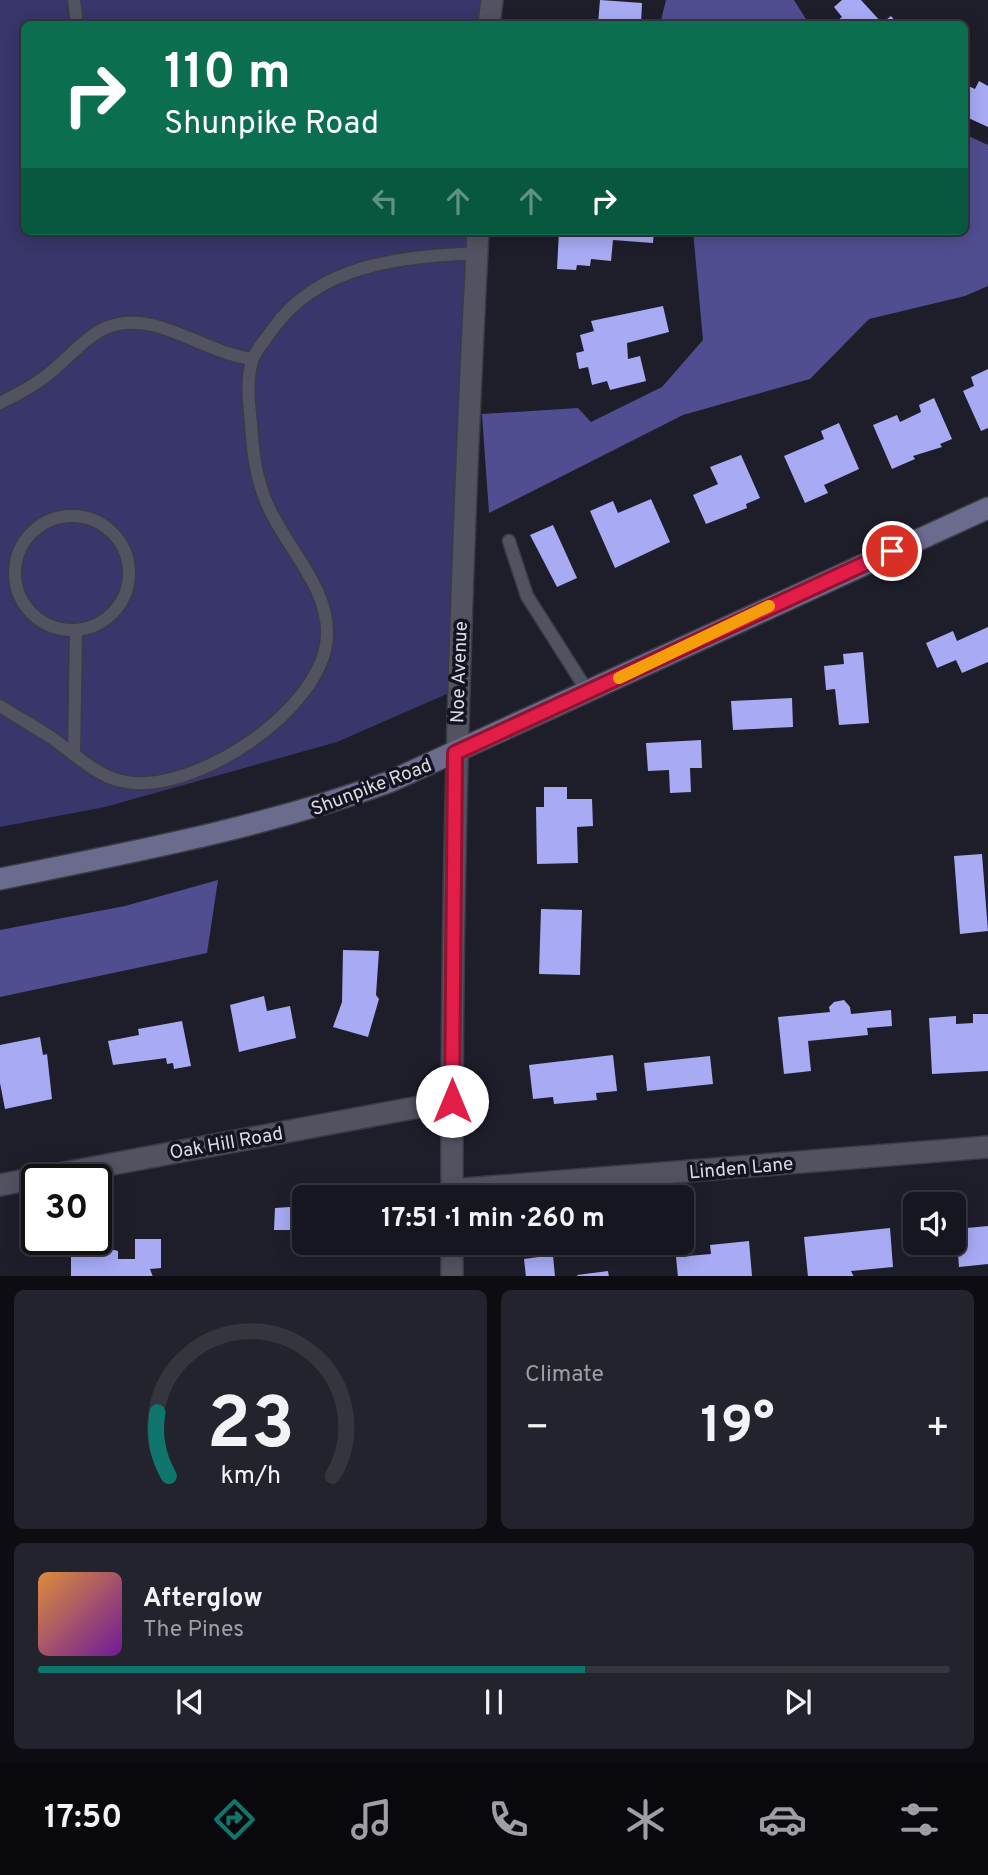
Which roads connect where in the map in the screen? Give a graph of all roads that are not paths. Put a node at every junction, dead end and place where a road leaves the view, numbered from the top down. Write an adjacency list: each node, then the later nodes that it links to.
1 (74, 0): 3 (lane)
2 (492, 0): 4 (street)
3 (77, 21)
4 (489, 21)
5 (478, 235): 6 (street, Noe Avenue)
6 (477, 253): 7 (lane); 14 (street, Noe Avenue)
7 (252, 359): 8 (lane); 15 (lane)
8 (0, 403)
9 (988, 508): 12 (main road, Shunpike Road)
10 (509, 541): 12 (lane)
11 (76, 631): 11 (lane); 15 (lane)
12 (588, 692): 14 (main road, Shunpike Road)
13 (0, 706): 15 (lane)
14 (455, 753): 16 (main road, Shunpike Road); 17 (street, Noe Avenue)
15 (74, 755)
16 (0, 879)
17 (452, 1101): 19 (street, Oak Hill Road); 20 (street, Noe Avenue)
18 (988, 1147): 21 (street, Linden Lane)
19 (0, 1185)
20 (452, 1185)
21 (545, 1185)
22 (452, 1255): 23 (street)
23 (452, 1276)

